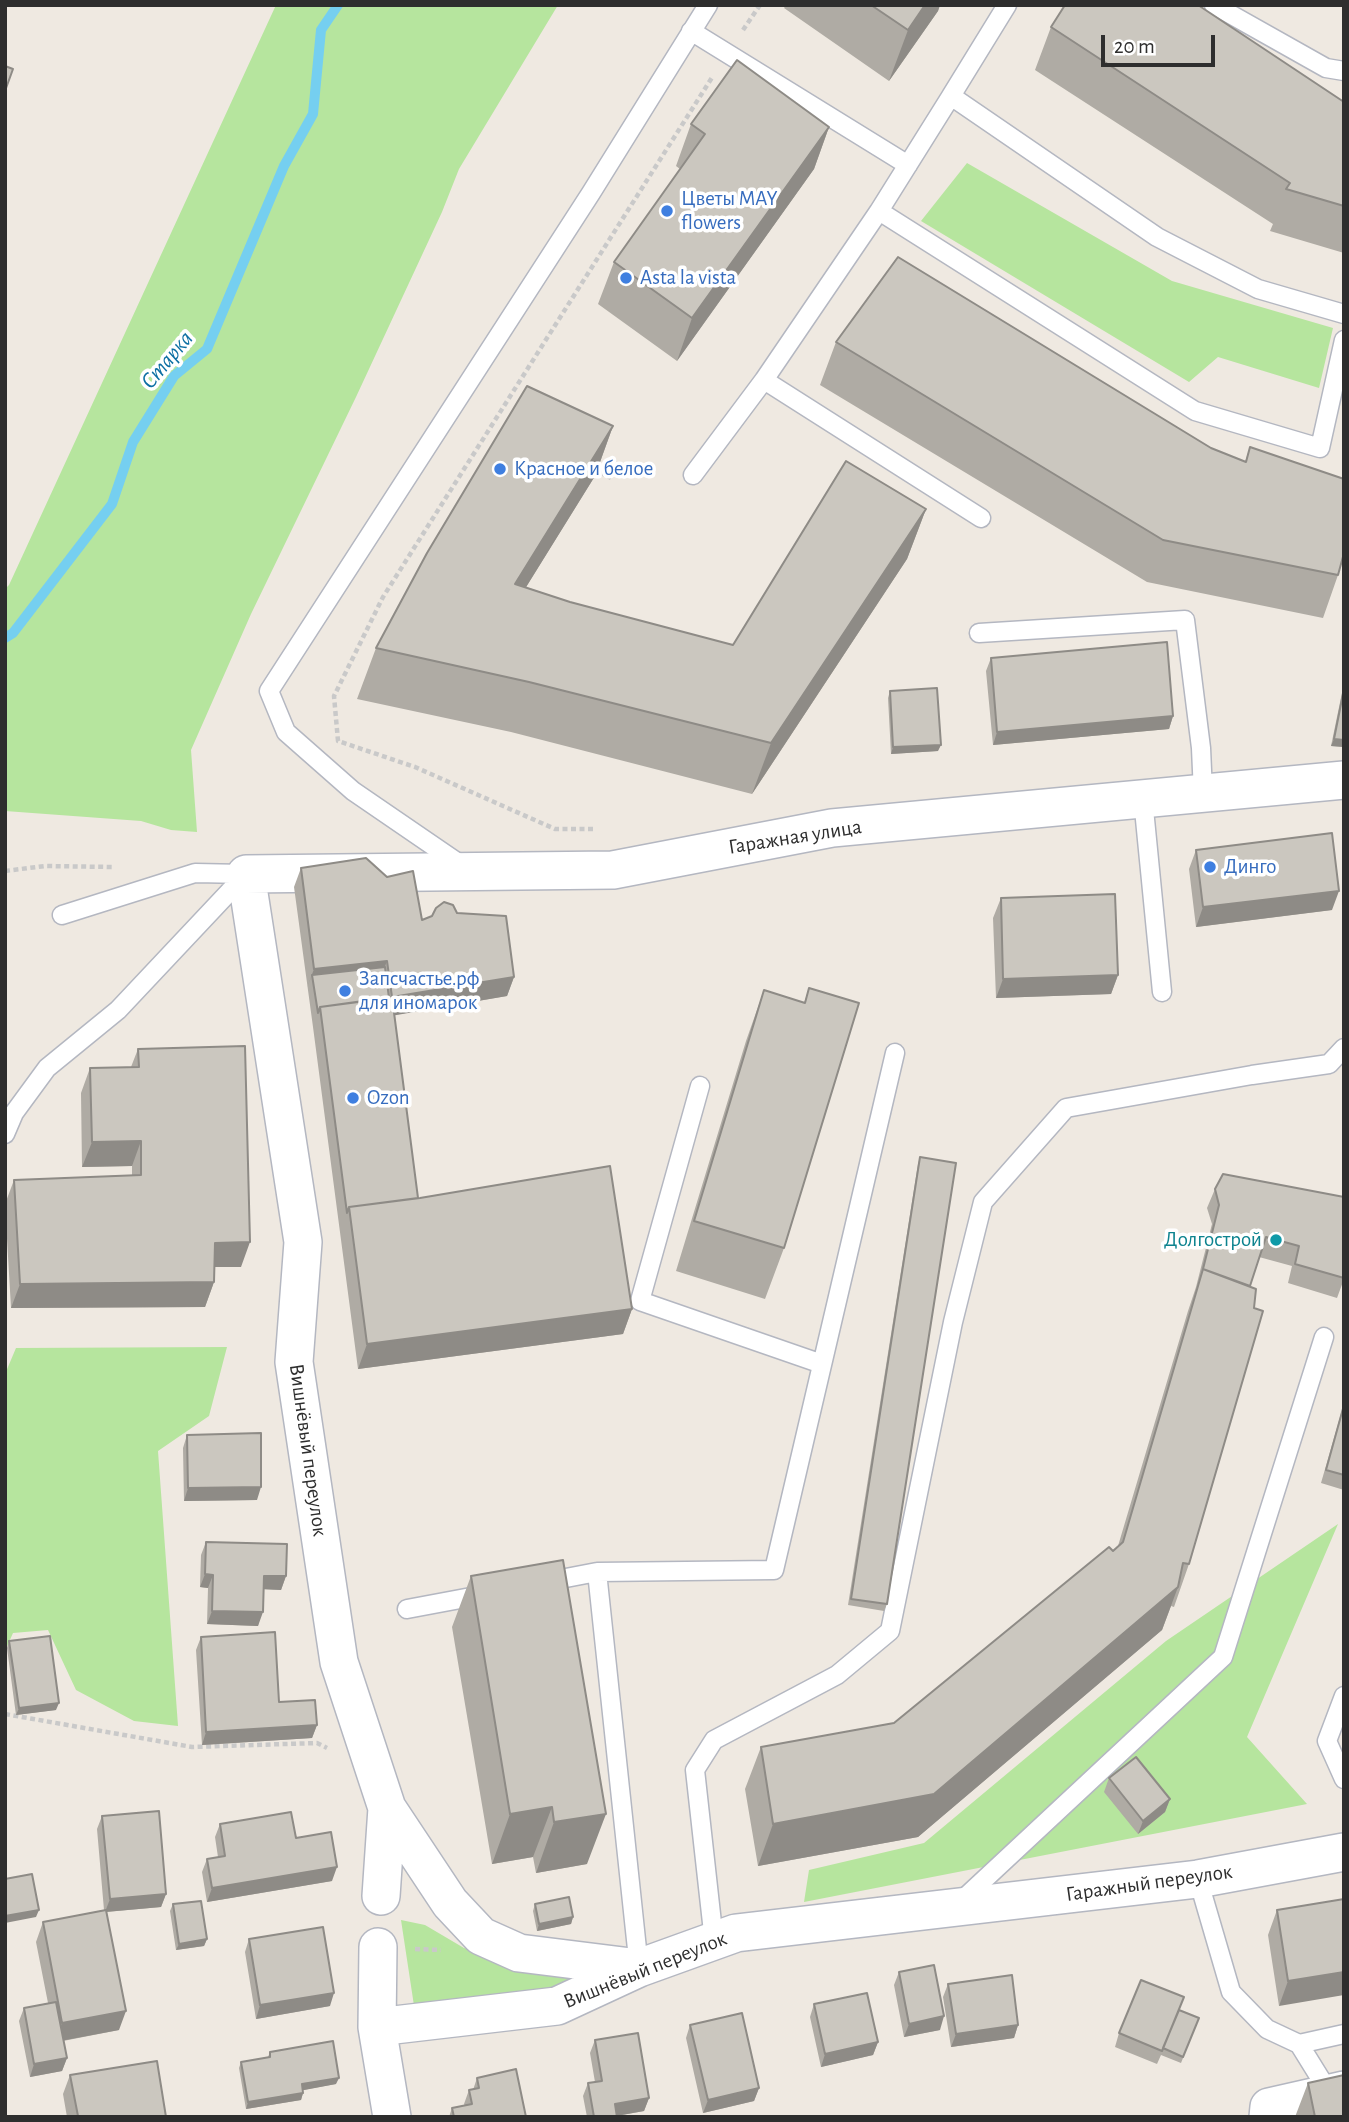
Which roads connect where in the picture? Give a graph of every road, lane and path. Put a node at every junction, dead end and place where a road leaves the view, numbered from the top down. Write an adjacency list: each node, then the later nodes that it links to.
1 (708, 5): 5 (lane)
2 (760, 5): 6 (path)
3 (1007, 5): 8 (lane)
4 (1214, 5): 7 (lane)
5 (691, 31): 6 (lane); 27 (lane)
6 (727, 54): 9 (lane); 14 (path)
7 (1344, 71)
8 (951, 96): 9 (lane); 11 (lane)
9 (908, 165): 10 (lane)
10 (879, 211): 12 (lane); 13 (lane)
11 (1344, 314)
12 (1344, 340)
13 (764, 380): 17 (lane); 19 (lane)
14 (495, 419): 15 (path); 24 (path)
15 (507, 425)
16 (588, 466): 18 (path)
17 (693, 475)
18 (611, 478)
19 (981, 518)
20 (979, 633): 22 (lane)
21 (1344, 780): 22 (street, Гаражная улица)
22 (1203, 793): 23 (street, Гаражная улица)
23 (1143, 799): 27 (street, Гаражная улица); 30 (lane)
24 (595, 830)
25 (119, 867): 26 (path)
26 (5, 871)
27 (470, 871): 28 (street, Гаражная улица)
28 (246, 874): 29 (lane); 34 (lane); 43 (street, Вишнёвый переулок)
29 (62, 915)
30 (1162, 992)
31 (1344, 1048): 50 (lane)
32 (895, 1053): 36 (lane)
33 (700, 1086): 36 (lane)
34 (5, 1134)
35 (1324, 1336): 49 (lane)
36 (822, 1364): 37 (lane)
37 (597, 1572): 38 (lane); 52 (lane)
38 (529, 1585)
39 (502, 1591): 40 (lane)
40 (407, 1609)
41 (1344, 1696): 44 (lane)
42 (5, 1714): 43 (path)
43 (374, 1766): 45 (street, Вишнёвый переулок)
44 (1344, 1779)
45 (387, 1808): 48 (street, Вишнёвый переулок); 52 (street)
46 (1344, 1852): 47 (street, Гаражный переулок)
47 (1198, 1879): 49 (street, Гаражный переулок); 55 (lane)
48 (380, 1896)
49 (954, 1907): 50 (street, Вишнёвый переулок)
50 (714, 1941): 52 (street, Вишнёвый переулок)
51 (377, 1947): 53 (street)
52 (639, 1968): 53 (street, Вишнёвый переулок)
53 (377, 2027): 57 (street)
54 (1344, 2034): 55 (lane)
55 (1299, 2044): 56 (lane)
56 (1337, 2092): 58 (street)
57 (391, 2117)
58 (1268, 2117)

